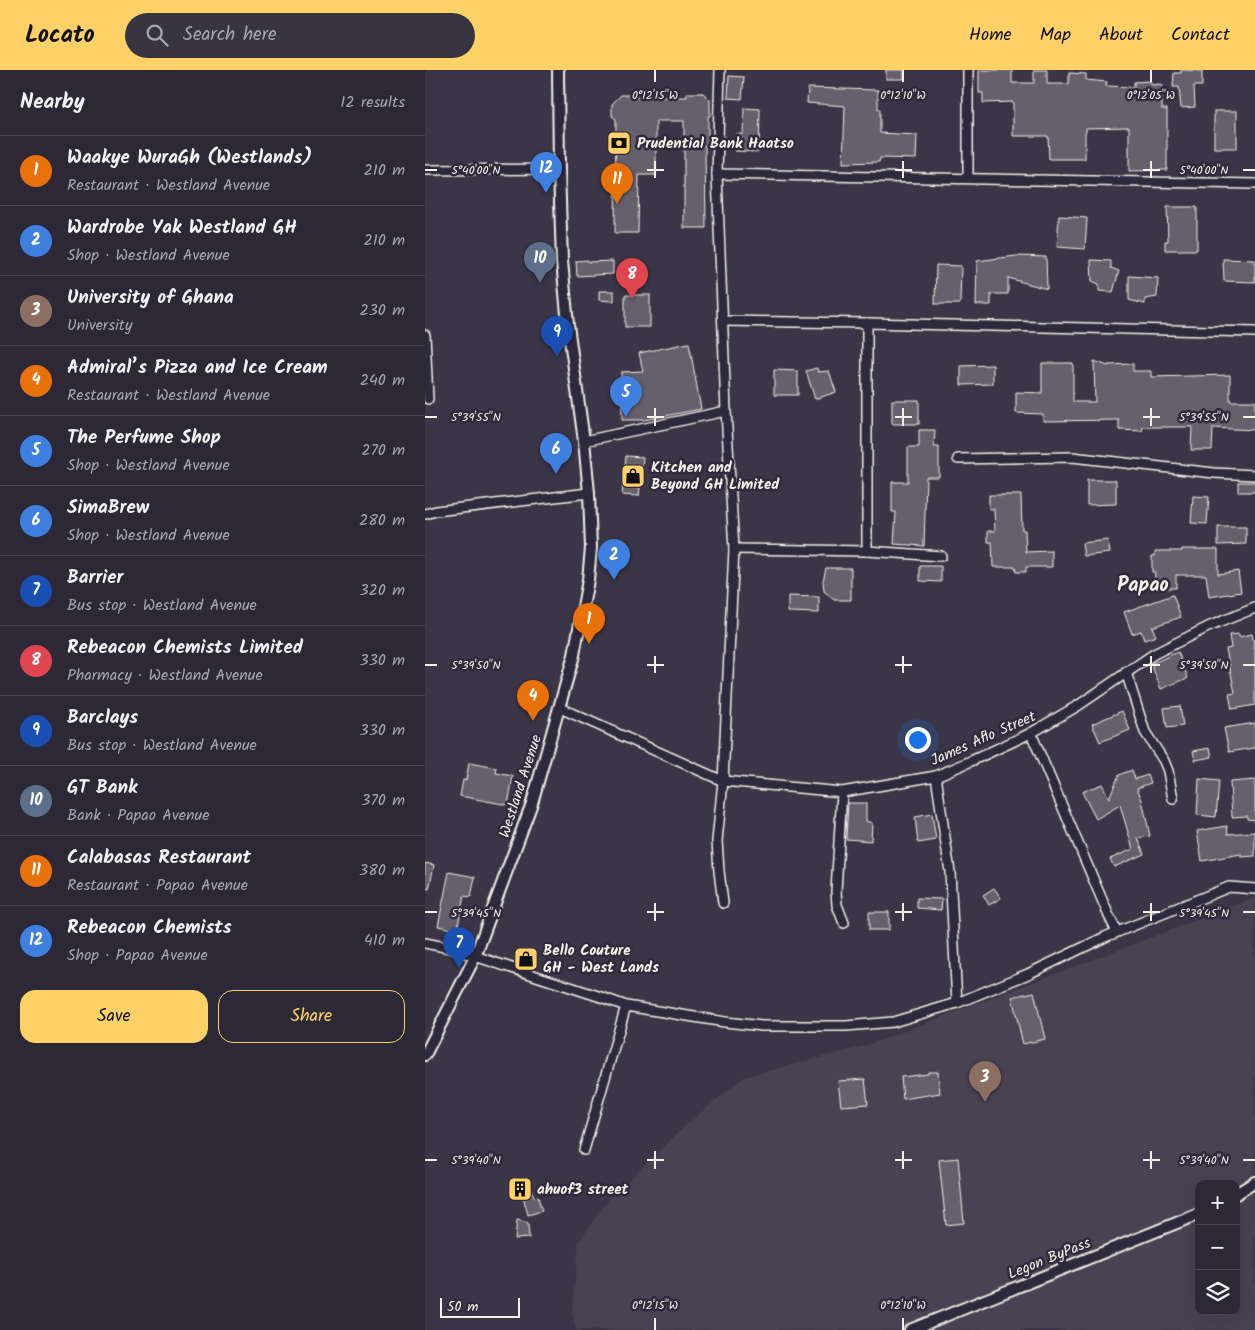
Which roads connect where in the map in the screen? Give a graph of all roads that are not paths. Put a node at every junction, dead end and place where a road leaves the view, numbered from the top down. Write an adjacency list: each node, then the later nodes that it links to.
1 (558, 70): 4 (street, Westland Avenue)
2 (720, 70): 6 (street)
3 (968, 70): 7 (street)
4 (559, 169): 5 (street); 15 (street, Westland Avenue)
5 (425, 170)
6 (717, 174): 7 (street); 9 (street)
7 (968, 178): 8 (street)
8 (1255, 184)
9 (723, 321): 10 (street); 14 (street)
10 (867, 323): 11 (street); 21 (street)
11 (1255, 332)
12 (425, 335): 13 (street)
13 (428, 399)
14 (726, 411): 15 (street); 20 (street)
15 (584, 441): 18 (street, Westland Avenue)
16 (958, 459): 17 (street)
17 (1255, 475)
18 (589, 493): 19 (street); 25 (street, Westland Avenue)
19 (425, 514)
20 (734, 549): 21 (street); 28 (street)
21 (867, 551): 22 (street)
22 (941, 556)
23 (1255, 608): 24 (street, James Aflo Street)
24 (1126, 672): 26 (street, James Aflo Street); 30 (street)
25 (560, 708): 28 (street, James Aflo Street); 36 (street, Westland Avenue)
26 (1031, 733): 27 (street, James Aflo Street); 34 (street)
27 (936, 776): 29 (street, James Aflo Street); 37 (street)
28 (723, 781): 29 (street, James Aflo Street); 32 (street)
29 (842, 792): 33 (street)
30 (1173, 799)
31 (1255, 889): 34 (street)
32 (723, 903)
33 (844, 923)
34 (1117, 932): 37 (street)
35 (425, 943): 36 (street)
36 (475, 957): 38 (street); 39 (street, Westland Avenue)
37 (957, 1004): 38 (street)
38 (625, 1006): 40 (street)
39 (425, 1055)
40 (585, 1150)
41 (1255, 1182): 42 (street)
42 (1240, 1191)
43 (1195, 1216): 44 (street, Legon ByPass)
44 (910, 1330)

